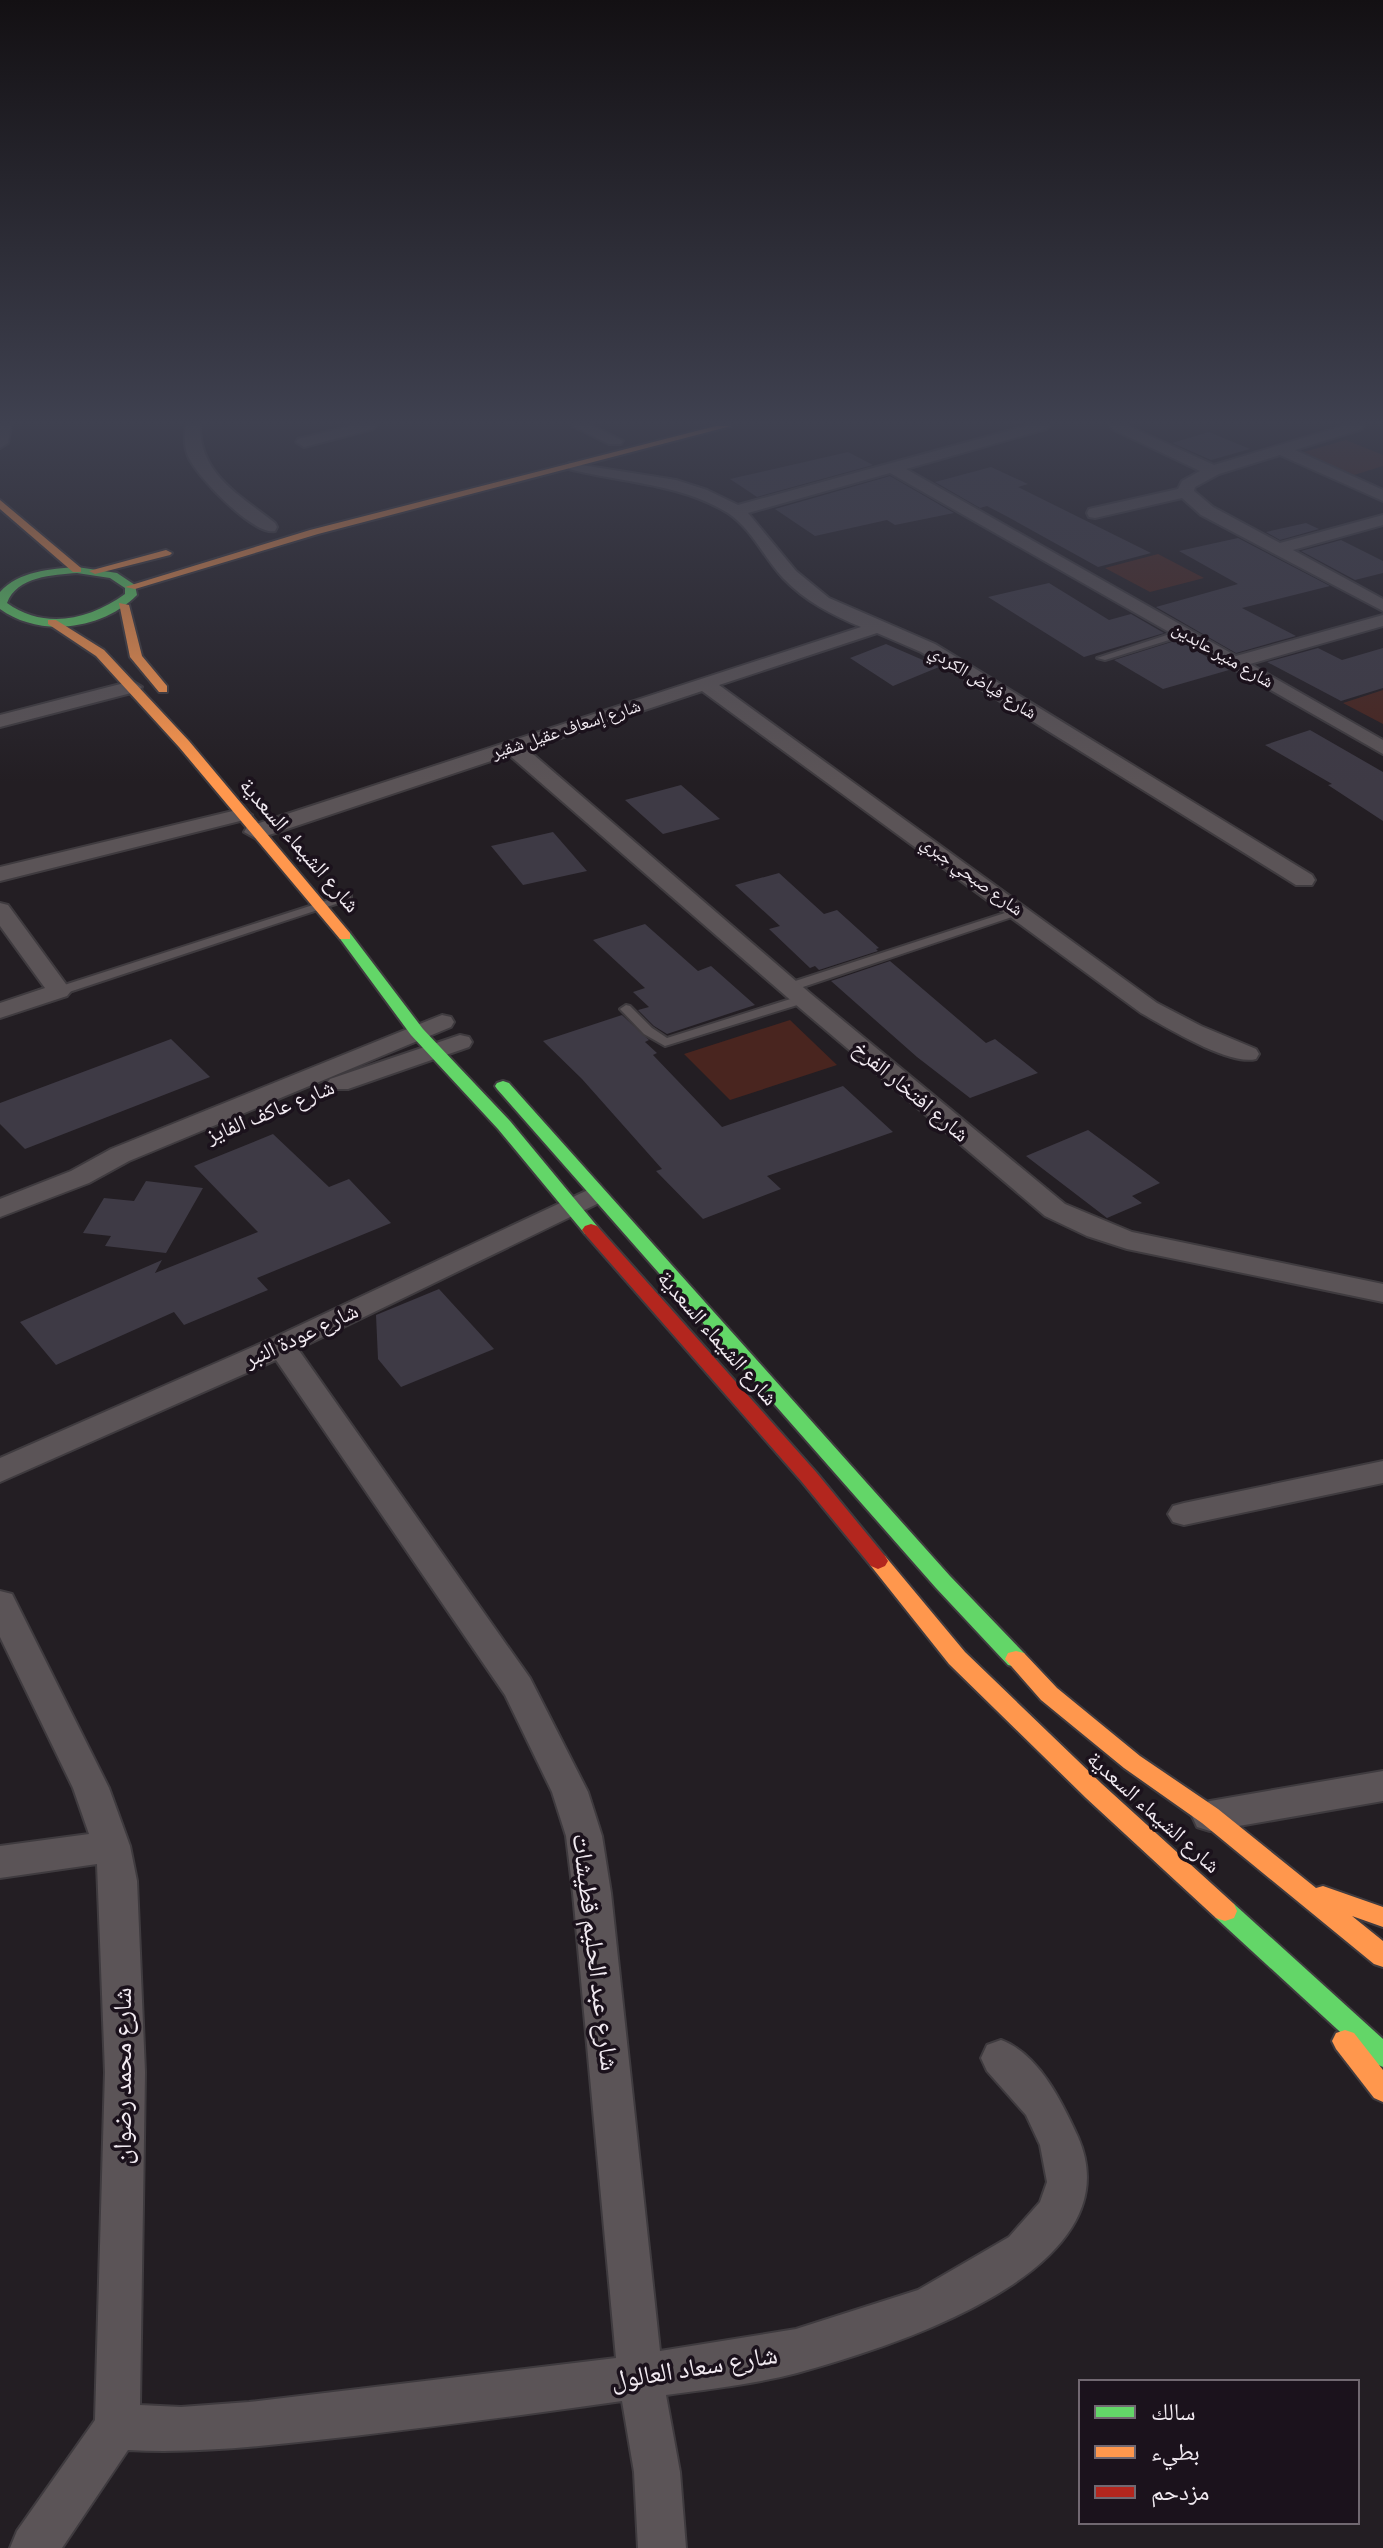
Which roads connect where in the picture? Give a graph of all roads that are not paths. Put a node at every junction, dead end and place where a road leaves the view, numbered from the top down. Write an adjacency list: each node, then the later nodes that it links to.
1 (53, 545): 10 (street)
2 (276, 545): 12 (street)
3 (768, 545): 18 (street, شارع فياض الكردي)
4 (1028, 545): 19 (street, شارع منير عابدين)
5 (1270, 545): 8 (street)
6 (1293, 545): 8 (street)
7 (183, 549): 10 (street)
8 (1278, 549): 13 (street)
9 (15, 561): 11 (street)
10 (86, 571): 11 (street); 12 (street)
11 (8, 589): 15 (street)
12 (127, 596): 16 (street); 24 (street)
13 (1383, 606)
14 (1383, 620): 21 (street)
15 (28, 621): 16 (street); 17 (street)
16 (52, 622): 23 (street, شارع الشيماء السعدية)
17 (0, 625)
18 (878, 627): 22 (street, شارع إسعاف عقيل شقير); 30 (street, شارع فياض الكردي)
19 (1182, 633): 20 (lane); 21 (street, شارع منير عابدين)
20 (1102, 658)
21 (1236, 662): 27 (street, شارع منير عابدين)
22 (705, 684): 26 (street, شارع إسعاف عقيل شقير); 34 (street, شارع صبحي جبري)
23 (132, 687): 25 (street); 28 (street, شارع الشيماء السعدية)
24 (172, 699)
25 (0, 721)
26 (512, 747): 28 (street, شارع إسعاف عقيل شقير); 37 (street, شارع افتخار الفرخ)
27 (1383, 748)
28 (248, 823): 29 (street, شارع إسعاف عقيل شقير); 32 (street, شارع الشيماء السعدية)
29 (0, 874)
30 (1304, 880)
31 (342, 891): 32 (lane); 35 (street, شارع الشيماء السعدية)
32 (320, 905): 36 (lane); 41 (street, شارع الشيماء السعدية)
33 (0, 910): 36 (street)
34 (1020, 911): 37 (lane); 43 (street, شارع صبحي جبري)
35 (361, 914)
36 (59, 991): 39 (street)
37 (797, 993): 38 (lane); 48 (street, شارع افتخار الفرخ)
38 (626, 1009)
39 (0, 1011)
40 (437, 1016): 41 (street, شارع عاكف الفايز); 42 (street)
41 (425, 1041): 42 (street, شارع عاكف الفايز); 46 (street, شارع الشيماء السعدية); 47 (street, شارع عاكف الفايز)
42 (465, 1047)
43 (1247, 1054)
44 (491, 1074): 45 (street, شارع الشيماء السعدية)
45 (598, 1193): 46 (street, شارع عودة النبر); 54 (street, شارع الشيماء السعدية)
46 (570, 1206): 49 (street, شارع عودة النبر); 54 (street, شارع الشيماء السعدية)
47 (0, 1209)
48 (1381, 1295)
49 (281, 1346): 50 (street, شارع عودة النبر); 66 (street, شارع عبد الحليم قطيشات)
50 (0, 1471)
51 (1383, 1472): 52 (street)
52 (1184, 1514)
53 (0, 1603): 57 (street, شارع محمد رضوان)
54 (1091, 1757): 56 (street, شارع الشيماء السعدية); 61 (street, شارع الشيماء السعدية)
55 (1383, 1786): 56 (street)
56 (1210, 1816): 59 (street, شارع الشيماء السعدية)
57 (112, 1846): 58 (street); 67 (street, شارع محمد رضوان)
58 (0, 1862)
59 (1292, 1885): 60 (street); 62 (street, شارع الشيماء السعدية)
60 (1383, 1917)
61 (1260, 1940): 63 (street, شارع الشيماء السعدية); 65 (street)
62 (1383, 1956)
63 (1383, 2055)
64 (1001, 2058): 66 (street, شارع سعاد العالول)
65 (1383, 2090)
66 (640, 2375): 67 (street, شارع سعاد العالول); 69 (street, شارع عبد الحليم قطيشات)
67 (117, 2427): 68 (street)
68 (34, 2548)
69 (662, 2548)

